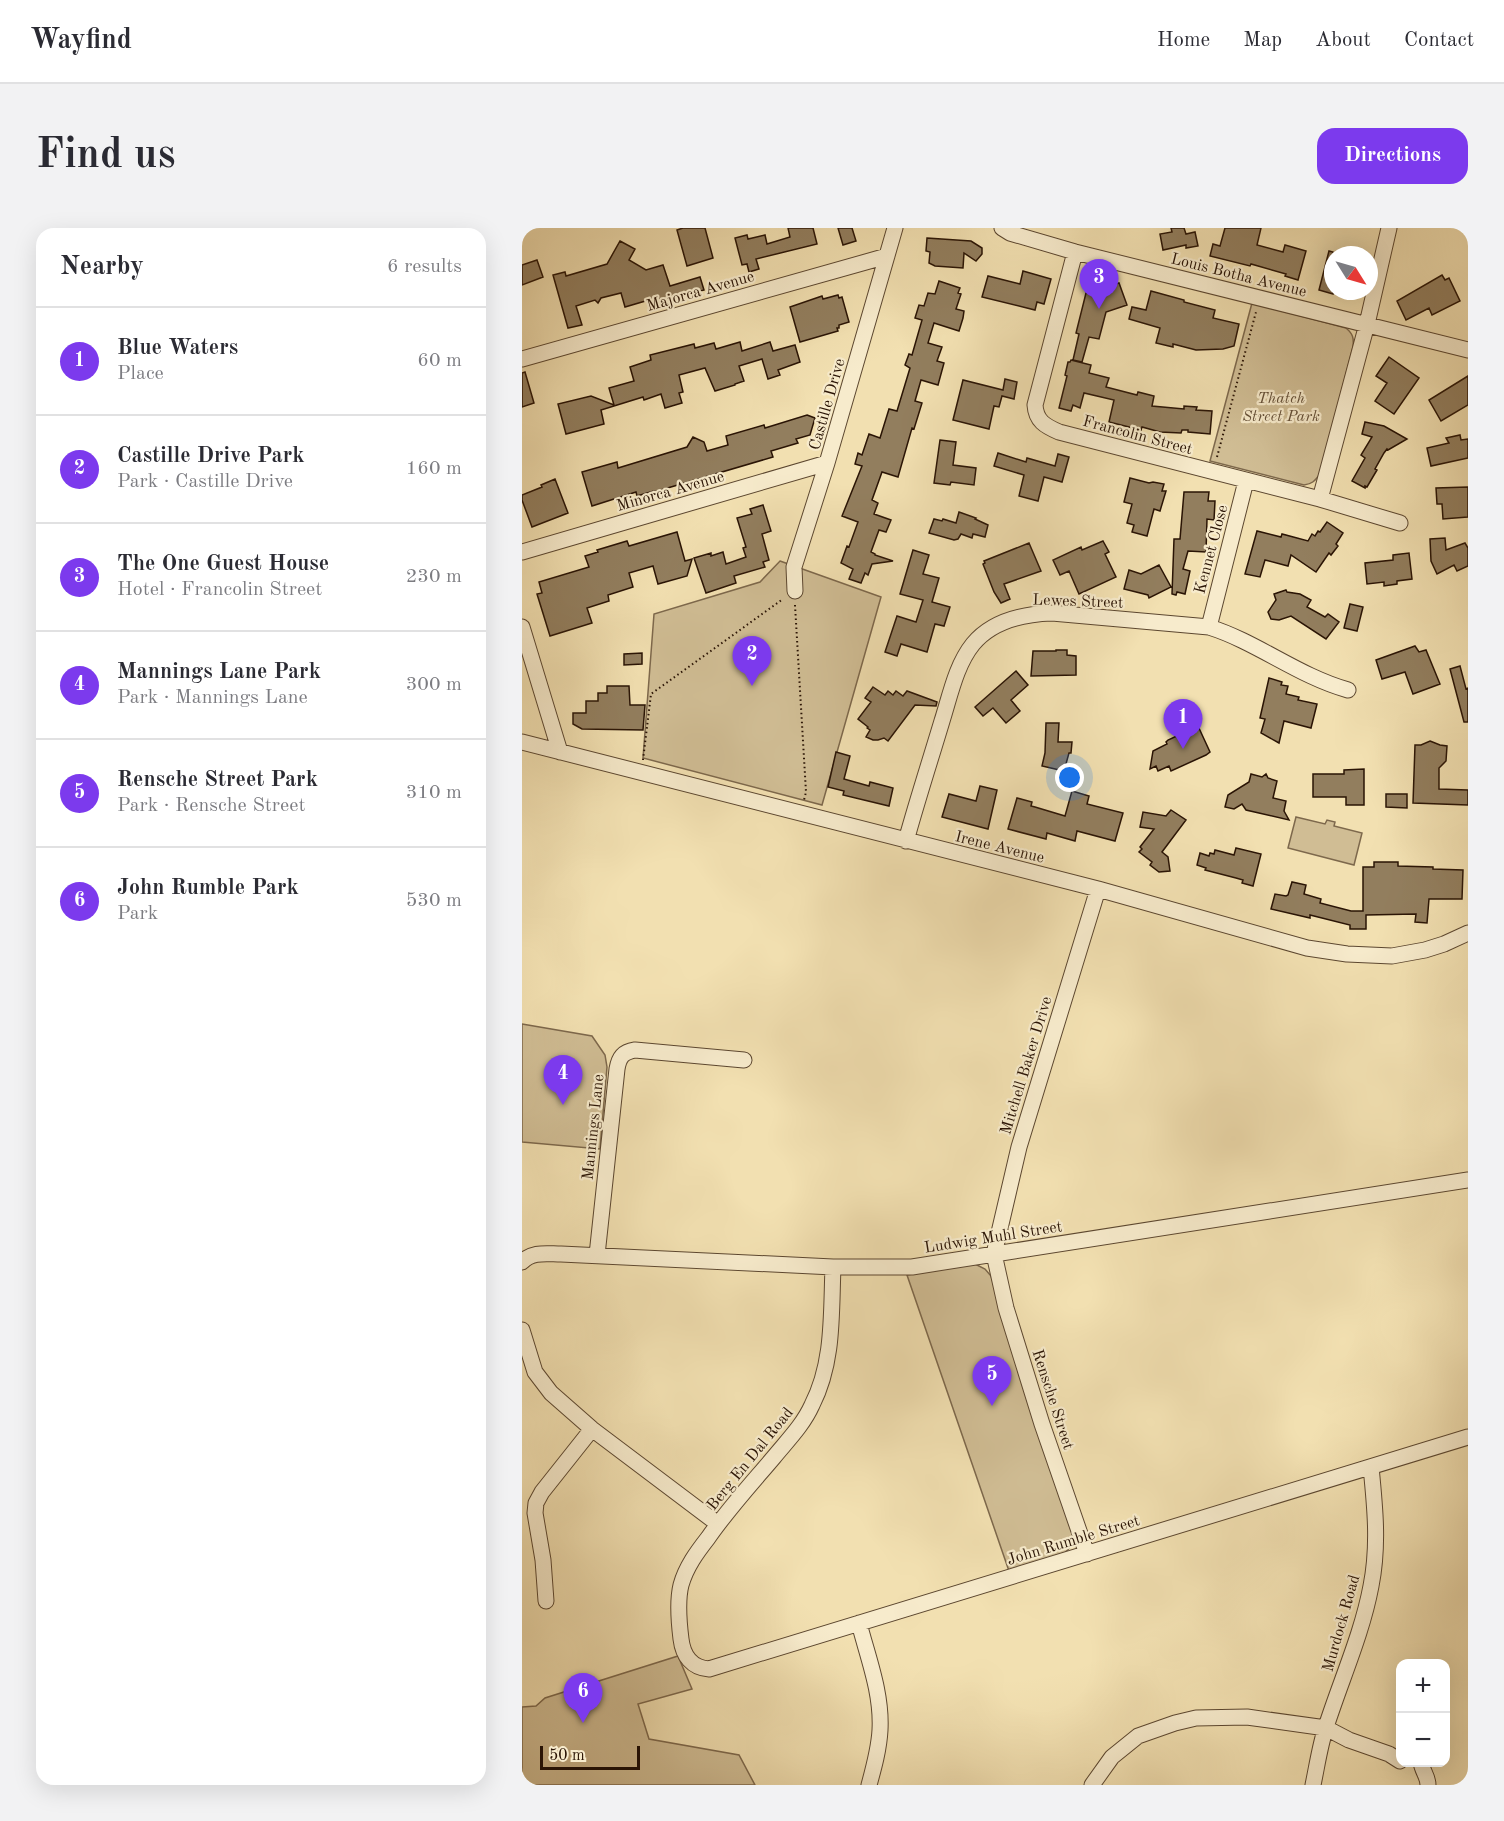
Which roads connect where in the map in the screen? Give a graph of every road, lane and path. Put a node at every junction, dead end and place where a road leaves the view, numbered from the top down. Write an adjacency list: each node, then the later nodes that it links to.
1 (895, 228): 5 (street, Castille Drive)
2 (1389, 228): 7 (street)
3 (1008, 230): 4 (street, Louis Botha Avenue)
4 (1075, 252): 6 (street, Louis Botha Avenue); 11 (street, Francolin Street)
5 (887, 256): 9 (street, Majorca Avenue); 10 (street, Castille Drive)
6 (1260, 297): 7 (street, Louis Botha Avenue); 11 (path)
7 (1366, 324): 8 (street, Louis Botha Avenue); 13 (street)
8 (1468, 350)
9 (522, 359)
10 (827, 464): 15 (street, Minorca Avenue); 16 (street, Castille Drive)
11 (1213, 472): 12 (street, Francolin Street)
12 (1246, 481): 13 (street, Francolin Street); 18 (street, Kennet Close)
13 (1320, 499): 14 (street, Francolin Street)
14 (1400, 523)
15 (522, 552)
16 (795, 591): 22 (path); 23 (path)
17 (522, 627): 21 (street)
18 (1209, 627): 19 (street, Lewes Street); 24 (street, Lewes Street)
19 (1348, 690)
20 (522, 742): 21 (street, Irene Avenue)
21 (560, 752): 22 (street, Irene Avenue)
22 (641, 773): 23 (street, Irene Avenue)
23 (801, 814): 24 (street, Irene Avenue)
24 (906, 841): 25 (street, Irene Avenue)
25 (1098, 889): 26 (street, Irene Avenue); 29 (street, Mitchell Baker Drive)
26 (1468, 933)
27 (744, 1060): 30 (street, Mannings Lane)
28 (1468, 1180): 29 (street, Ludwig Muhl Street)
29 (994, 1254): 32 (street, Ludwig Muhl Street); 38 (street, Rensche Street)
30 (597, 1255): 31 (street, Ludwig Muhl Street); 32 (street, Ludwig Muhl Street)
31 (522, 1262)
32 (833, 1267): 37 (street, Berg En Dal Road)
33 (522, 1330): 34 (street)
34 (592, 1429): 37 (street); 39 (street)
35 (1468, 1437): 36 (street, John Rumble Street)
36 (1371, 1467): 38 (street, John Rumble Street); 42 (street, Murdock Road)
37 (718, 1524): 41 (street, Berg En Dal Road)
38 (1086, 1554): 40 (street, John Rumble Street)
39 (546, 1601)
40 (860, 1623): 41 (street, John Rumble Street); 45 (street)
41 (690, 1662)
42 (1326, 1728): 43 (street); 46 (street); 47 (street, Murdock Road)
43 (1396, 1756)
44 (1422, 1767): 48 (street)
45 (869, 1785)
46 (1092, 1785)
47 (1313, 1785)
48 (1428, 1785)

